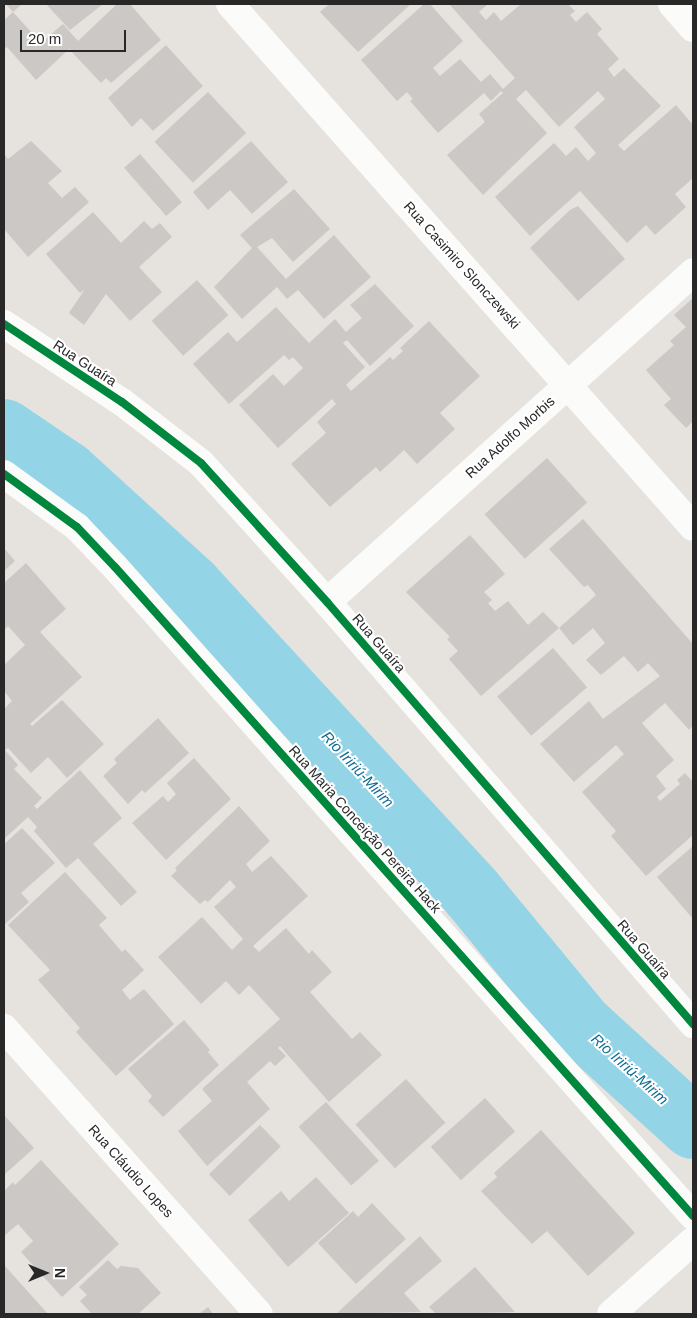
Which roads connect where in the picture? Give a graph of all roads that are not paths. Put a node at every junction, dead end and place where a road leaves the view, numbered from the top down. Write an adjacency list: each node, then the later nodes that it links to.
1 (230, 4): 6 (street, Rua Casimiro Slonczewski)
2 (672, 4): 3 (street)
3 (693, 28)
4 (693, 272): 6 (street, Rua Adolfo Morbis)
5 (4, 324): 9 (street, Rua Guaíra)
6 (568, 384): 8 (street, Rua Casimiro Slonczewski); 9 (street, Rua Adolfo Morbis)
7 (4, 474): 12 (street, Rua Maria Conceição Pereira Hack)
8 (693, 527)
9 (327, 602): 10 (street, Rua Guaíra)
10 (693, 1024)
11 (4, 1028): 14 (street, Rua Cláudio Lopes)
12 (693, 1216)
13 (693, 1241): 15 (street)
14 (259, 1314)
15 (611, 1314)

